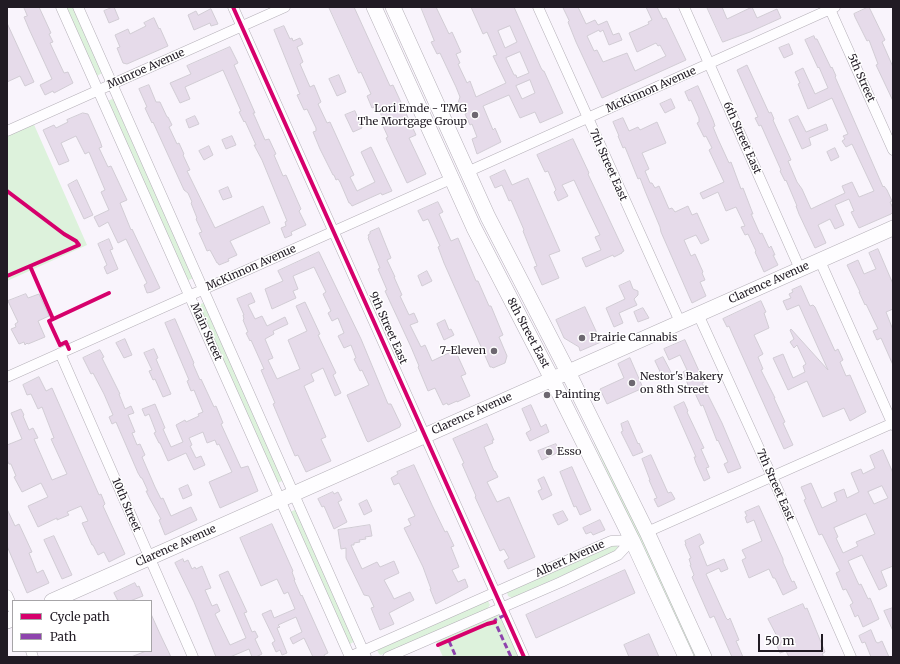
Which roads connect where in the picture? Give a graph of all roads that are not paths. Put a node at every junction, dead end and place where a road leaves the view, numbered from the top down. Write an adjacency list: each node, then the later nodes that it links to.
1 (61, 7): 13 (street, Main Street)
2 (78, 7): 12 (street, Main Street)
3 (233, 7): 10 (street, 9th Street East)
4 (285, 7): 10 (street, Munroe Avenue)
5 (374, 7): 18 (main road, 8th Street East)
6 (393, 7): 17 (main road, 8th Street East)
7 (538, 7): 14 (street, 7th Street East)
8 (684, 7): 11 (street, 6th Street East)
9 (831, 8): 11 (street, McKinnon Avenue); 16 (street, 5th Street)
10 (242, 26): 12 (street, Munroe Avenue); 20 (street, 9th Street East)
11 (709, 64): 14 (street, McKinnon Avenue); 22 (street, 6th Street East)
12 (112, 84): 13 (street, Munroe Avenue); 23 (street, Main Street)
13 (99, 90): 15 (street, Munroe Avenue); 24 (street, Main Street)
14 (587, 118): 17 (street, McKinnon Avenue); 26 (street, 7th Street East)
15 (7, 131)
16 (893, 150)
17 (467, 172): 28 (main road, 8th Street East)
18 (451, 179): 20 (street, McKinnon Avenue); 30 (main road, 8th Street East)
19 (893, 228): 21 (main road, Clarence Avenue)
20 (334, 230): 23 (street, McKinnon Avenue); 32 (street, 9th Street East)
21 (820, 261): 22 (main road, Clarence Avenue); 31 (street)
22 (800, 269): 25 (main road, Clarence Avenue)
23 (203, 288): 24 (street, McKinnon Avenue); 34 (street, Main Street)
24 (190, 295): 27 (street, McKinnon Avenue); 35 (street, Main Street)
25 (698, 314): 26 (main road, Clarence Avenue); 33 (street, 7th Street East)
26 (680, 322): 28 (main road, Clarence Avenue)
27 (60, 353): 29 (street, McKinnon Avenue); 38 (street, 10th Street)
28 (568, 372): 30 (main road, Clarence Avenue); 36 (main road, 8th Street East)
29 (7, 376)
30 (552, 379): 32 (main road, Clarence Avenue); 37 (main road, 8th Street East)
31 (893, 424): 33 (street)
32 (426, 435): 34 (main road, Clarence Avenue); 39 (street, 9th Street East)
33 (772, 476): 36 (street); 51 (street, 7th Street East)
34 (294, 494): 35 (main road, Clarence Avenue); 44 (street, Main Street)
35 (281, 500): 38 (main road, Clarence Avenue); 46 (street, Main Street)
36 (647, 532): 50 (main road, 8th Street East)
37 (632, 540): 39 (street, Albert Avenue); 43 (street, Albert Avenue); 49 (main road, 8th Street East)
38 (149, 558): 41 (main road, Clarence Avenue); 45 (street, 10th Street)
39 (495, 592): 43 (street, 9th Street East); 44 (street, Albert Avenue)
40 (7, 595): 42 (street)
41 (54, 600)
42 (12, 607)
43 (502, 608): 47 (street, Albert Avenue); 48 (street, 9th Street East)
44 (365, 654): 46 (street, Albert Avenue)
45 (193, 657)
46 (350, 657)
47 (388, 657)
48 (524, 657)
49 (686, 657)
50 (704, 657)
51 (851, 657)

